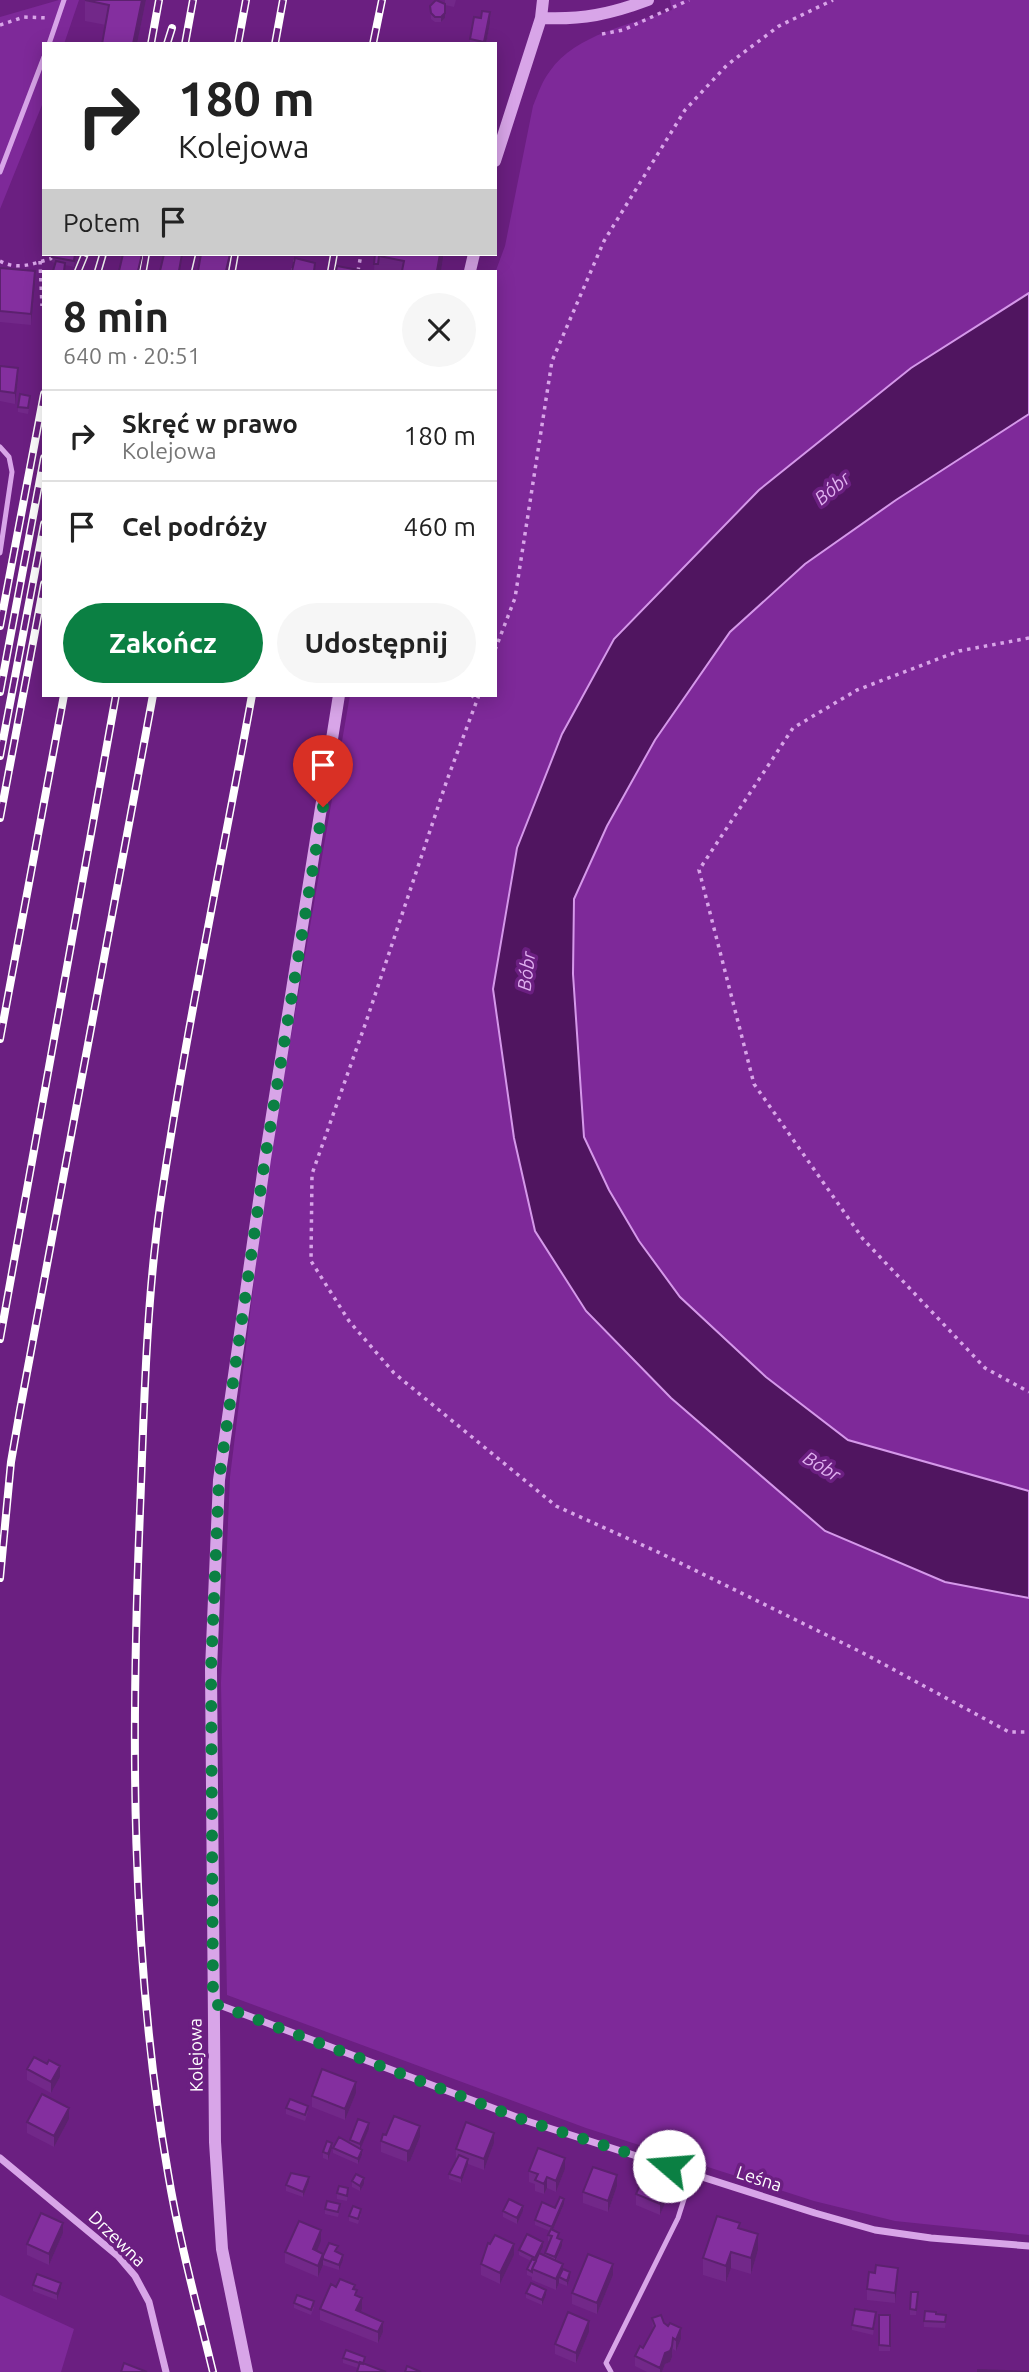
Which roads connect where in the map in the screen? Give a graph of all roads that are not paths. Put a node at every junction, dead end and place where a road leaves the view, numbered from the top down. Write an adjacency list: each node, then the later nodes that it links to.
1 (64, 0): 5 (lane)
2 (543, 0): 4 (street)
3 (648, 0): 4 (street)
4 (541, 18): 7 (street)
5 (50, 42)
6 (42, 62): 8 (lane)
7 (497, 155)
8 (0, 172)
9 (0, 447): 10 (lane)
10 (0, 553)
11 (340, 697): 12 (street, Kolejowa)
12 (213, 2003): 14 (street, Leśna); 17 (street, Kolejowa)
13 (0, 2158): 16 (street, Drzewna)
14 (692, 2174): 15 (street, Leśna); 18 (lane)
15 (1029, 2246)
16 (166, 2372)
17 (247, 2372)
18 (611, 2372)

